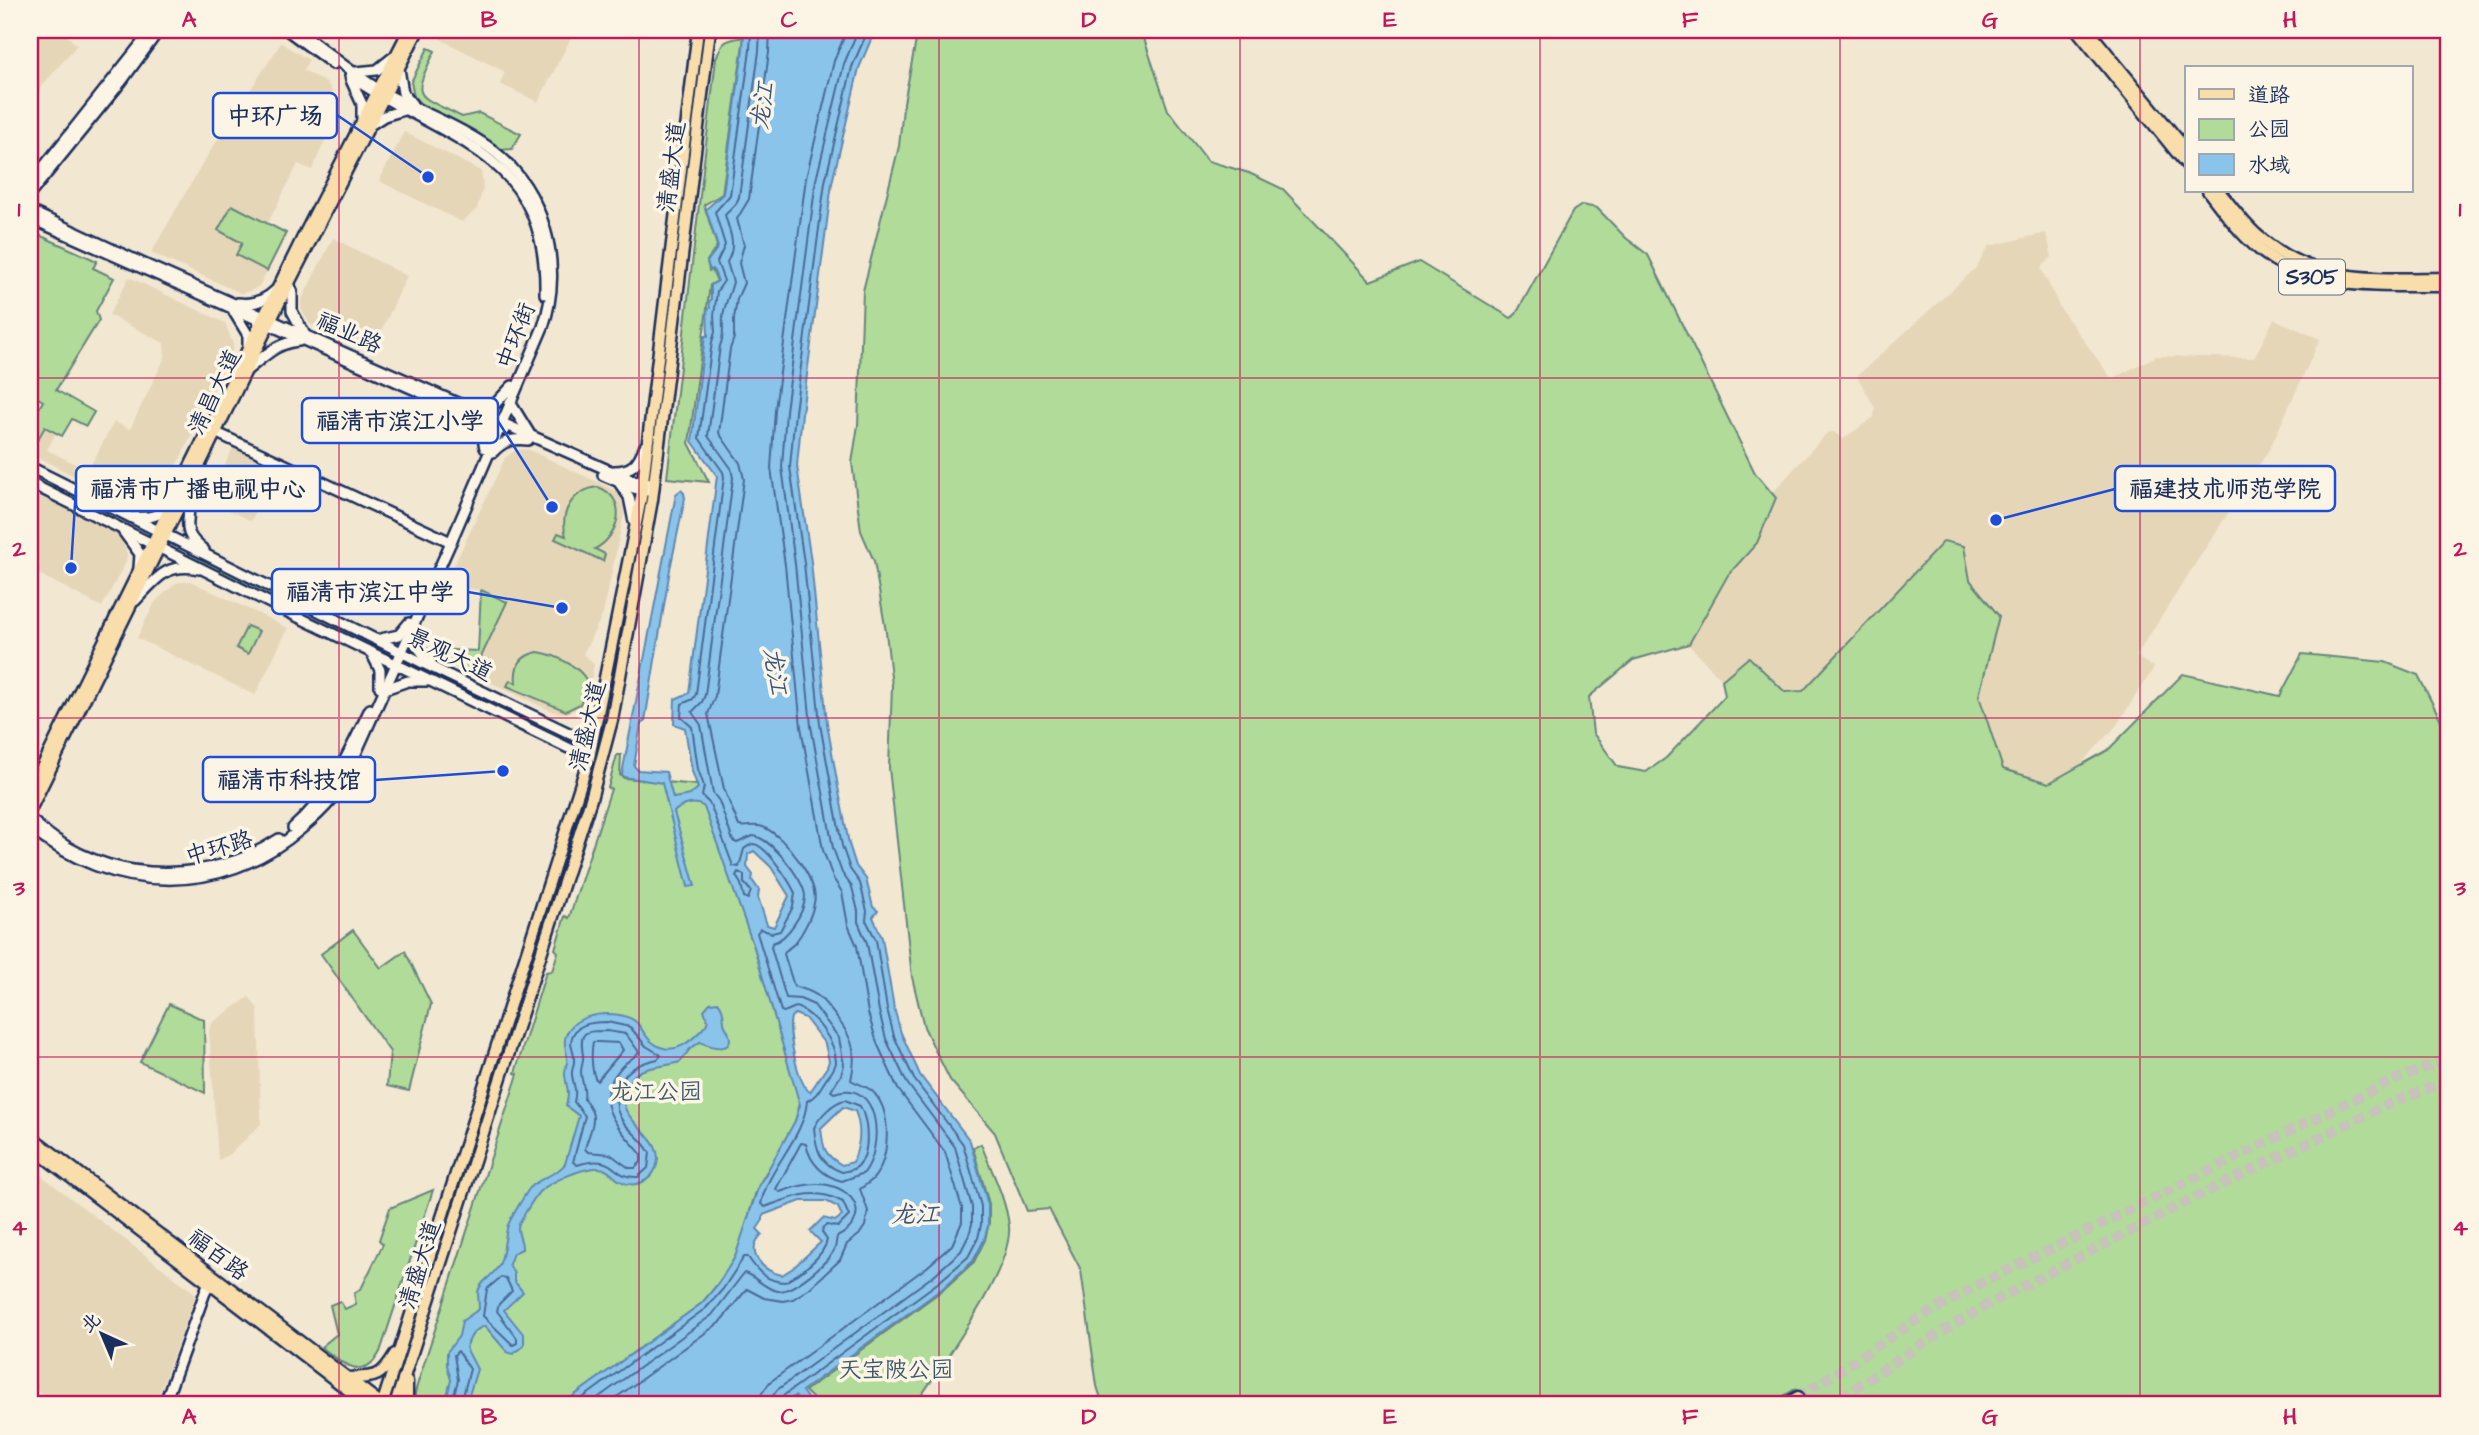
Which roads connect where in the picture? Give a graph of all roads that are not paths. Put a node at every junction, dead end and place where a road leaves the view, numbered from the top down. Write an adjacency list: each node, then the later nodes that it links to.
1 (153, 30): 22 (street)
2 (159, 30): 25 (street)
3 (287, 30): 15 (street)
4 (297, 30): 15 (street)
5 (409, 30): 13 (main road, 清昌大道)
6 (418, 30): 14 (main road, 清昌大道)
7 (710, 30): 12 (main road, 清盛大道)
8 (719, 30): 12 (main road)
9 (2077, 30): 21 (main road)
10 (2088, 30): 20 (main road)
11 (696, 32): 41 (main road, 清盛大道)
12 (706, 47): 49 (main road, 清盛大道)
13 (397, 54): 15 (street); 16 (main road, 清昌大道)
14 (399, 69): 16 (main road, 清昌大道); 18 (street)
15 (351, 73): 16 (street); 19 (street)
16 (381, 94): 17 (street, 中环街); 18 (street, 中环街); 19 (main road, 清昌大道)
17 (404, 110): 19 (street); 36 (street, 中环街)
18 (422, 111): 37 (street, 中环街)
19 (365, 124): 29 (main road, 清昌大道)
20 (2185, 149)
21 (2185, 163)
22 (30, 184)
23 (2209, 192): 30 (main road, S305)
24 (2219, 192): 28 (main road, S305)
25 (30, 194)
26 (30, 211): 31 (street, 福业路)
27 (30, 218): 31 (street, 福业路)
28 (2449, 278)
29 (284, 285): 31 (street); 32 (main road, 清昌大道); 33 (street)
30 (2449, 286)
31 (231, 306): 32 (street, 福业路); 34 (street)
32 (266, 321): 33 (street, 福业路); 34 (main road, 清昌大道); 35 (main road, 清昌大道)
33 (304, 338): 35 (street); 38 (street, 福业路)
34 (246, 354): 50 (main road, 清昌大道)
35 (247, 370): 40 (main road, 清昌大道)
36 (512, 386): 38 (street); 39 (street, 中环街)
37 (510, 402): 39 (street, 中环街); 42 (street)
38 (470, 412): 39 (street, 福业路); 43 (street)
39 (499, 424): 42 (street, 福业路); 43 (street, 中环街); 45 (street, 中环街)
40 (217, 433): 50 (main road, 清昌大道); 55 (street)
41 (649, 434): 46 (street); 49 (main road, 清盛大道)
42 (529, 437): 45 (street); 46 (street, 福业路); 47 (street, 福业路)
43 (485, 448): 55 (street, 中环街)
44 (30, 467): 51 (street, 景观大道)
45 (483, 469): 55 (street, 中环街)
46 (608, 470): 49 (street, 福业路)
47 (616, 480): 49 (street, 福业路); 53 (street)
48 (30, 483): 52 (street, 景观大道)
49 (648, 487): 53 (main road, 清盛大道); 82 (main road, 清盛大道)
50 (182, 494): 51 (street); 54 (main road, 清昌大道); 57 (street)
51 (126, 515): 54 (street, 景观大道)
52 (120, 527): 56 (street, 景观大道); 59 (street)
53 (634, 532): 71 (main road, 清盛大道)
54 (162, 533): 56 (main road, 清昌大道); 57 (street, 景观大道)
55 (449, 541): 61 (street, 中环街)
56 (156, 545): 58 (street, 景观大道); 59 (main road, 清昌大道); 60 (main road, 清昌大道)
57 (216, 560): 62 (street, 景观大道)
58 (211, 572): 60 (street); 64 (street, 景观大道)
59 (134, 581): 73 (main road, 清昌大道)
60 (131, 605): 74 (main road, 清昌大道)
61 (411, 624): 63 (street); 66 (street, 中环街); 68 (street)
62 (357, 631): 63 (street, 景观大道); 64 (street)
63 (376, 640): 66 (street, 景观大道)
64 (352, 642): 65 (street, 景观大道)
65 (370, 651): 67 (street, 景观大道); 70 (street)
66 (399, 651): 67 (street, 中环街); 68 (street, 景观大道)
67 (394, 663): 69 (street, 景观大道); 70 (street, 中环街)
68 (431, 668): 69 (street); 71 (street, 景观大道)
69 (426, 679): 70 (street); 72 (street, 景观大道)
70 (383, 688): 75 (street, 中环路); 76 (street, 中环路)
71 (592, 744): 72 (main road, 清盛大道)
72 (589, 758): 80 (main road, 清盛大道)
73 (30, 792)
74 (30, 810)
75 (30, 819)
76 (30, 828)
77 (30, 1136): 79 (main road, 福百路)
78 (30, 1146): 79 (main road, 福百路)
79 (212, 1280): 81 (main road, 福百路); 83 (main road, 福百路); 87 (street); 88 (street)
80 (407, 1328): 83 (main road); 91 (main road, 清盛大道)
81 (320, 1368): 89 (main road); 90 (main road, 福百路)
82 (408, 1370): 92 (main road, 清盛大道); 93 (main road)
83 (348, 1378): 91 (main road, 福百路)
84 (1798, 1397): 94 (main road)
85 (30, 1400): 86 (street)
86 (36, 1405)
87 (164, 1405)
88 (170, 1405)
89 (355, 1405)
90 (368, 1405)
91 (382, 1405)
92 (395, 1405)
93 (407, 1405)
94 (1784, 1405)

